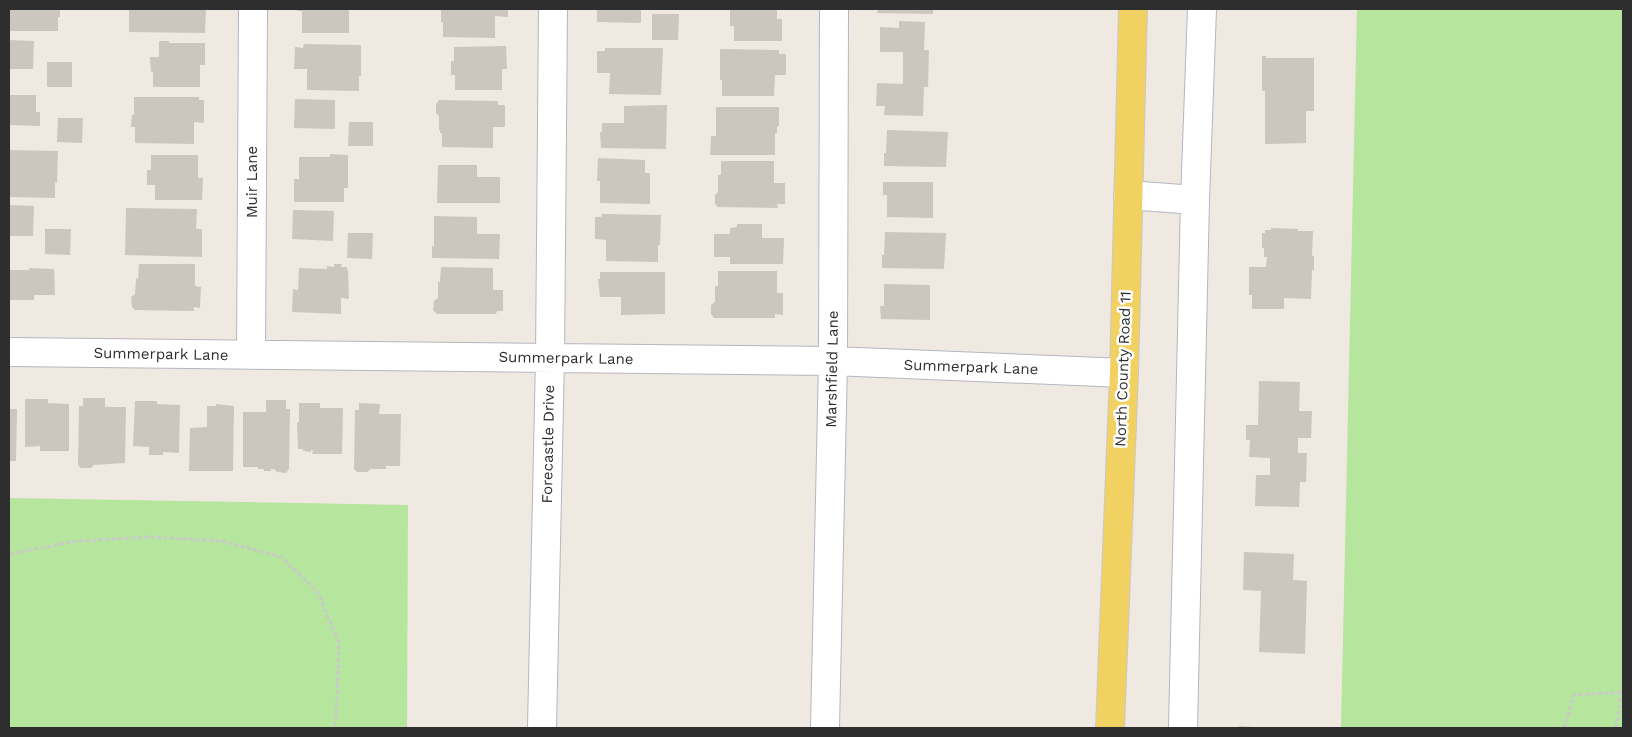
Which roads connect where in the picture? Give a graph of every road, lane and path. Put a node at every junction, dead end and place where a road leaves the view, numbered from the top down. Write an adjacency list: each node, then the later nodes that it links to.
1 (253, 9): 9 (street, Muir Lane)
2 (553, 9): 10 (street, Forecastle Drive)
3 (834, 9): 11 (street, Marshfield Lane)
4 (1133, 9): 6 (main road, North County Road 11)
5 (1202, 9): 7 (street)
6 (1128, 195): 7 (street); 12 (main road, North County Road 11)
7 (1195, 200): 20 (street)
8 (9, 352): 9 (street, Summerpark Lane)
9 (251, 355): 10 (street, Summerpark Lane)
10 (550, 358): 11 (street, Summerpark Lane); 17 (street, Forecastle Drive)
11 (833, 361): 12 (street, Summerpark Lane); 18 (street, Marshfield Lane)
12 (1124, 373): 19 (main road, North County Road 11)
13 (9, 554): 16 (path)
14 (1623, 684): 15 (path)
15 (1622, 692): 21 (path); 22 (path)
16 (334, 728)
17 (542, 728)
18 (825, 728)
19 (1110, 728)
20 (1183, 728)
21 (1564, 728)
22 (1616, 728)

